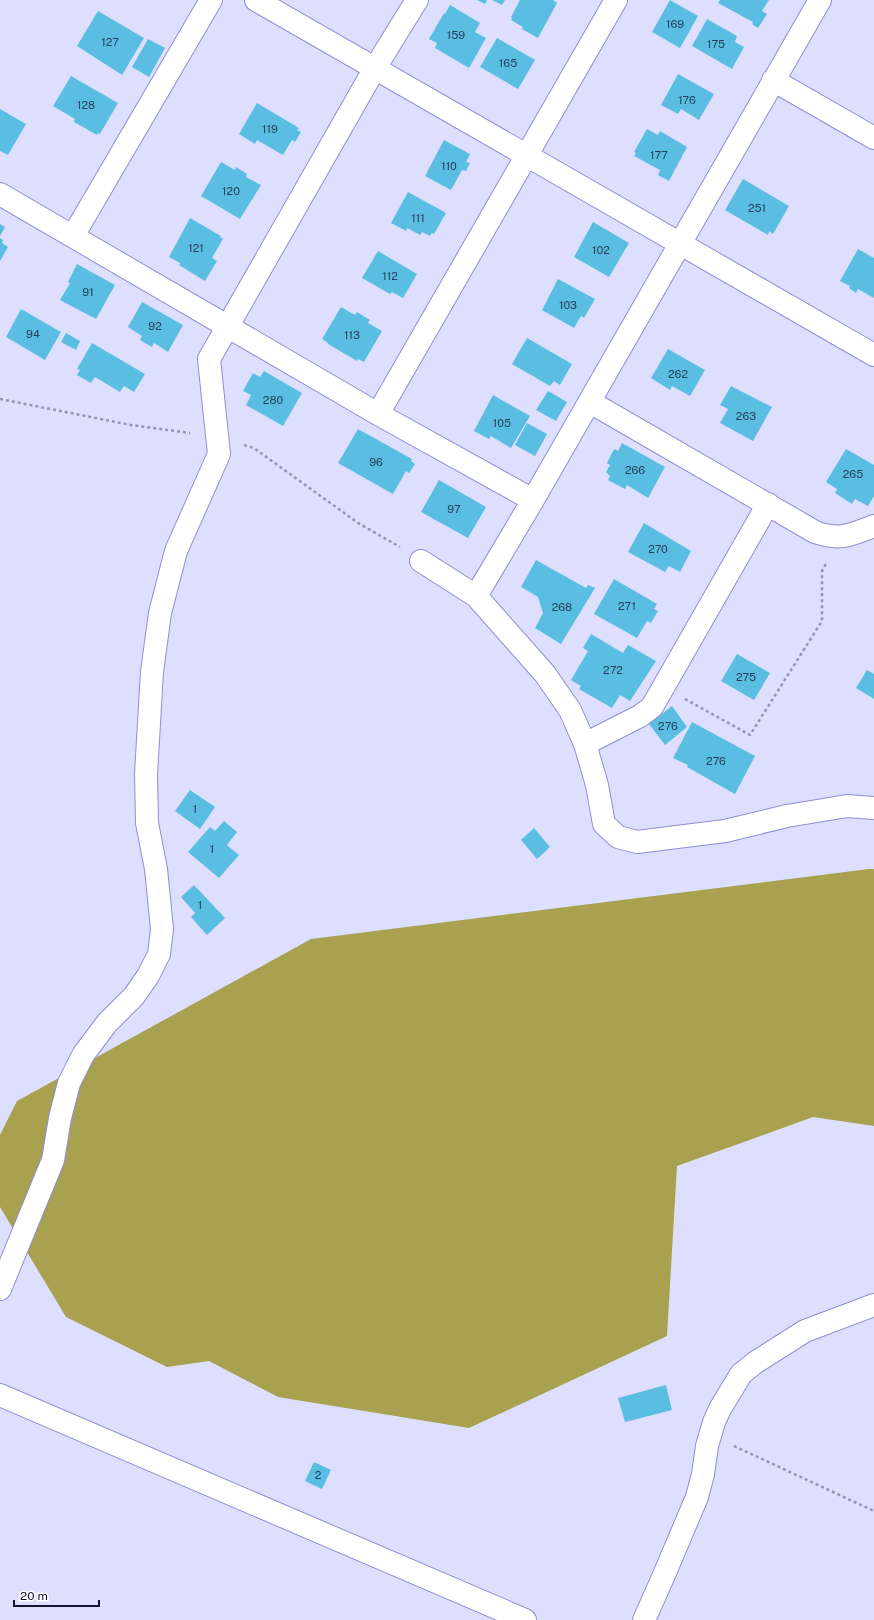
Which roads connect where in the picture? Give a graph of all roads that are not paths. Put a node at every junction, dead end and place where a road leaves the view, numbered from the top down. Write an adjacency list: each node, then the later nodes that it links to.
1 (211, 0): 11 (street)
2 (256, 0): 6 (street)
3 (417, 0): 6 (street)
4 (616, 0): 9 (street)
5 (820, 0): 7 (street)
6 (375, 68): 9 (street); 13 (street)
7 (773, 80): 8 (street); 12 (street)
8 (874, 138)
9 (525, 156): 12 (street); 16 (street)
10 (0, 194): 11 (street)
11 (73, 236): 13 (street)
12 (680, 243): 14 (street); 15 (street)
13 (228, 326): 16 (street); 24 (street)
14 (874, 356)
15 (590, 402): 17 (street); 18 (street)
16 (378, 414): 17 (street)
17 (533, 500): 21 (street)
18 (768, 504): 19 (street); 22 (street)
19 (874, 526)
20 (422, 561): 21 (street)
21 (476, 596): 22 (street)
22 (585, 744): 23 (street)
23 (874, 808)
24 (0, 1289)
25 (874, 1305): 28 (street)
26 (0, 1395): 27 (street)
27 (525, 1620)
28 (644, 1620)

